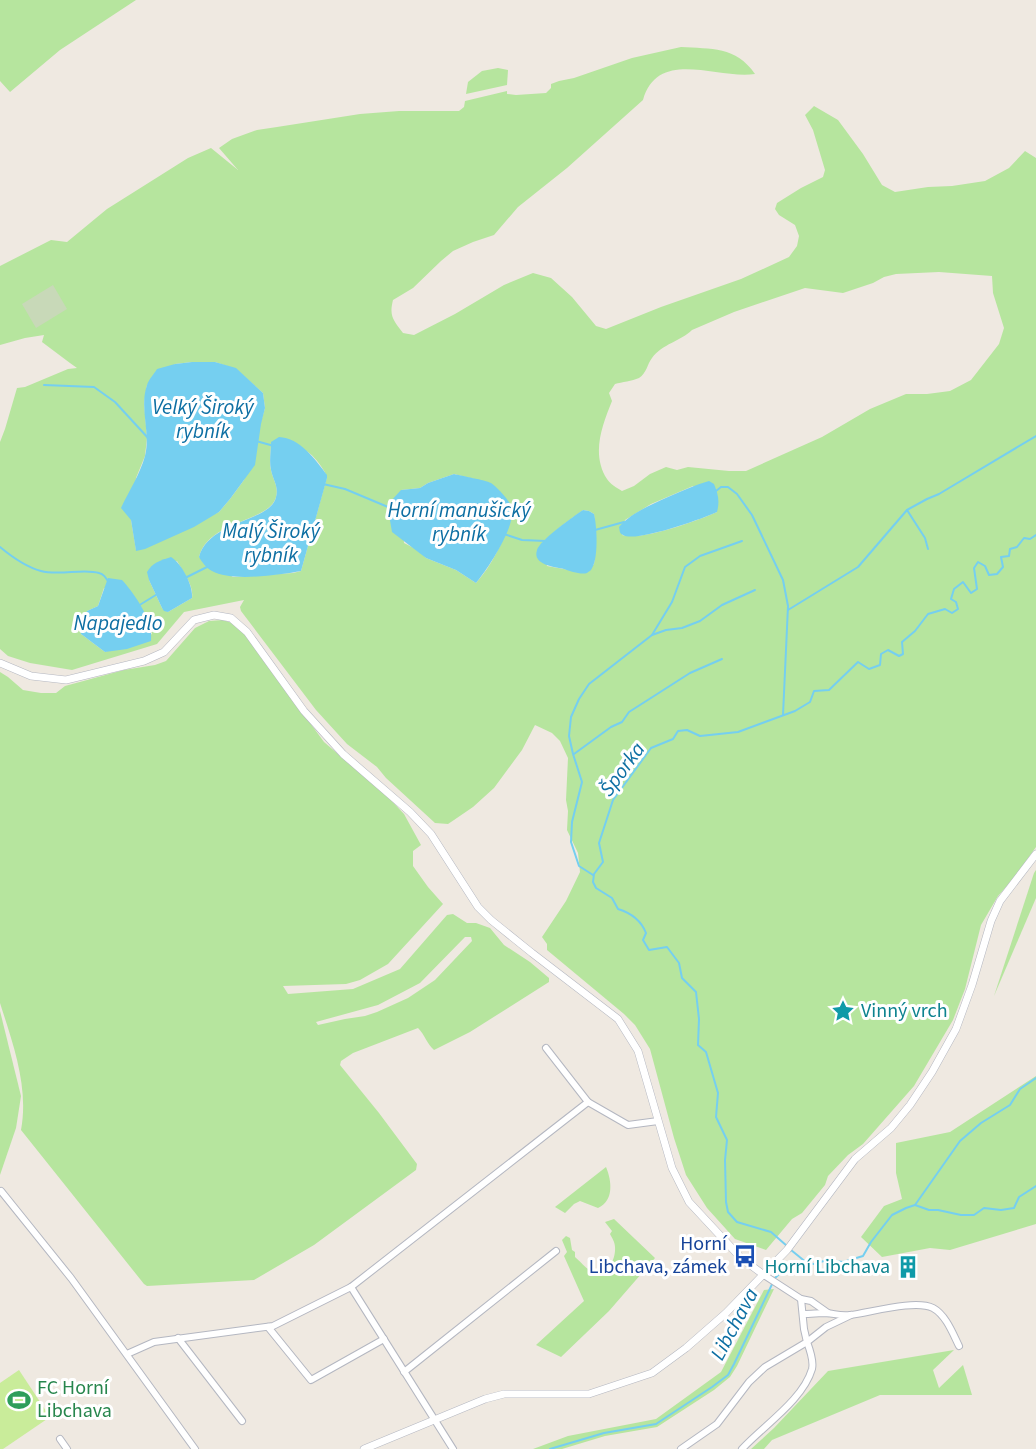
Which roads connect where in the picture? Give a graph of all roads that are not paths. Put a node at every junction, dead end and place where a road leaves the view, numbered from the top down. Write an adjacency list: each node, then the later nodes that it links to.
1 (0, 663): 5 (street)
2 (1036, 854): 8 (street)
3 (546, 1048): 4 (street)
4 (588, 1102): 5 (street); 9 (street)
5 (658, 1121): 8 (street)
6 (0, 1193): 19 (street)
7 (556, 1251): 20 (street)
8 (767, 1277): 10 (street); 21 (street)
9 (351, 1287): 14 (street); 16 (street)
10 (801, 1299): 11 (street); 12 (street)
11 (828, 1313): 12 (street); 13 (street)
12 (803, 1314): 17 (street)
13 (851, 1315): 17 (street); 18 (street)
14 (268, 1327): 15 (street); 16 (street)
15 (178, 1338): 19 (street); 22 (street)
16 (384, 1339): 20 (street)
17 (807, 1342): 28 (street); 29 (street)
18 (959, 1346)
19 (127, 1354): 25 (street)
20 (404, 1372): 21 (street)
21 (434, 1420): 26 (street); 27 (street)
22 (242, 1421)
23 (60, 1439): 24 (street)
24 (67, 1449)
25 (195, 1449)
26 (364, 1449)
27 (453, 1449)
28 (681, 1449)
29 (742, 1449)

